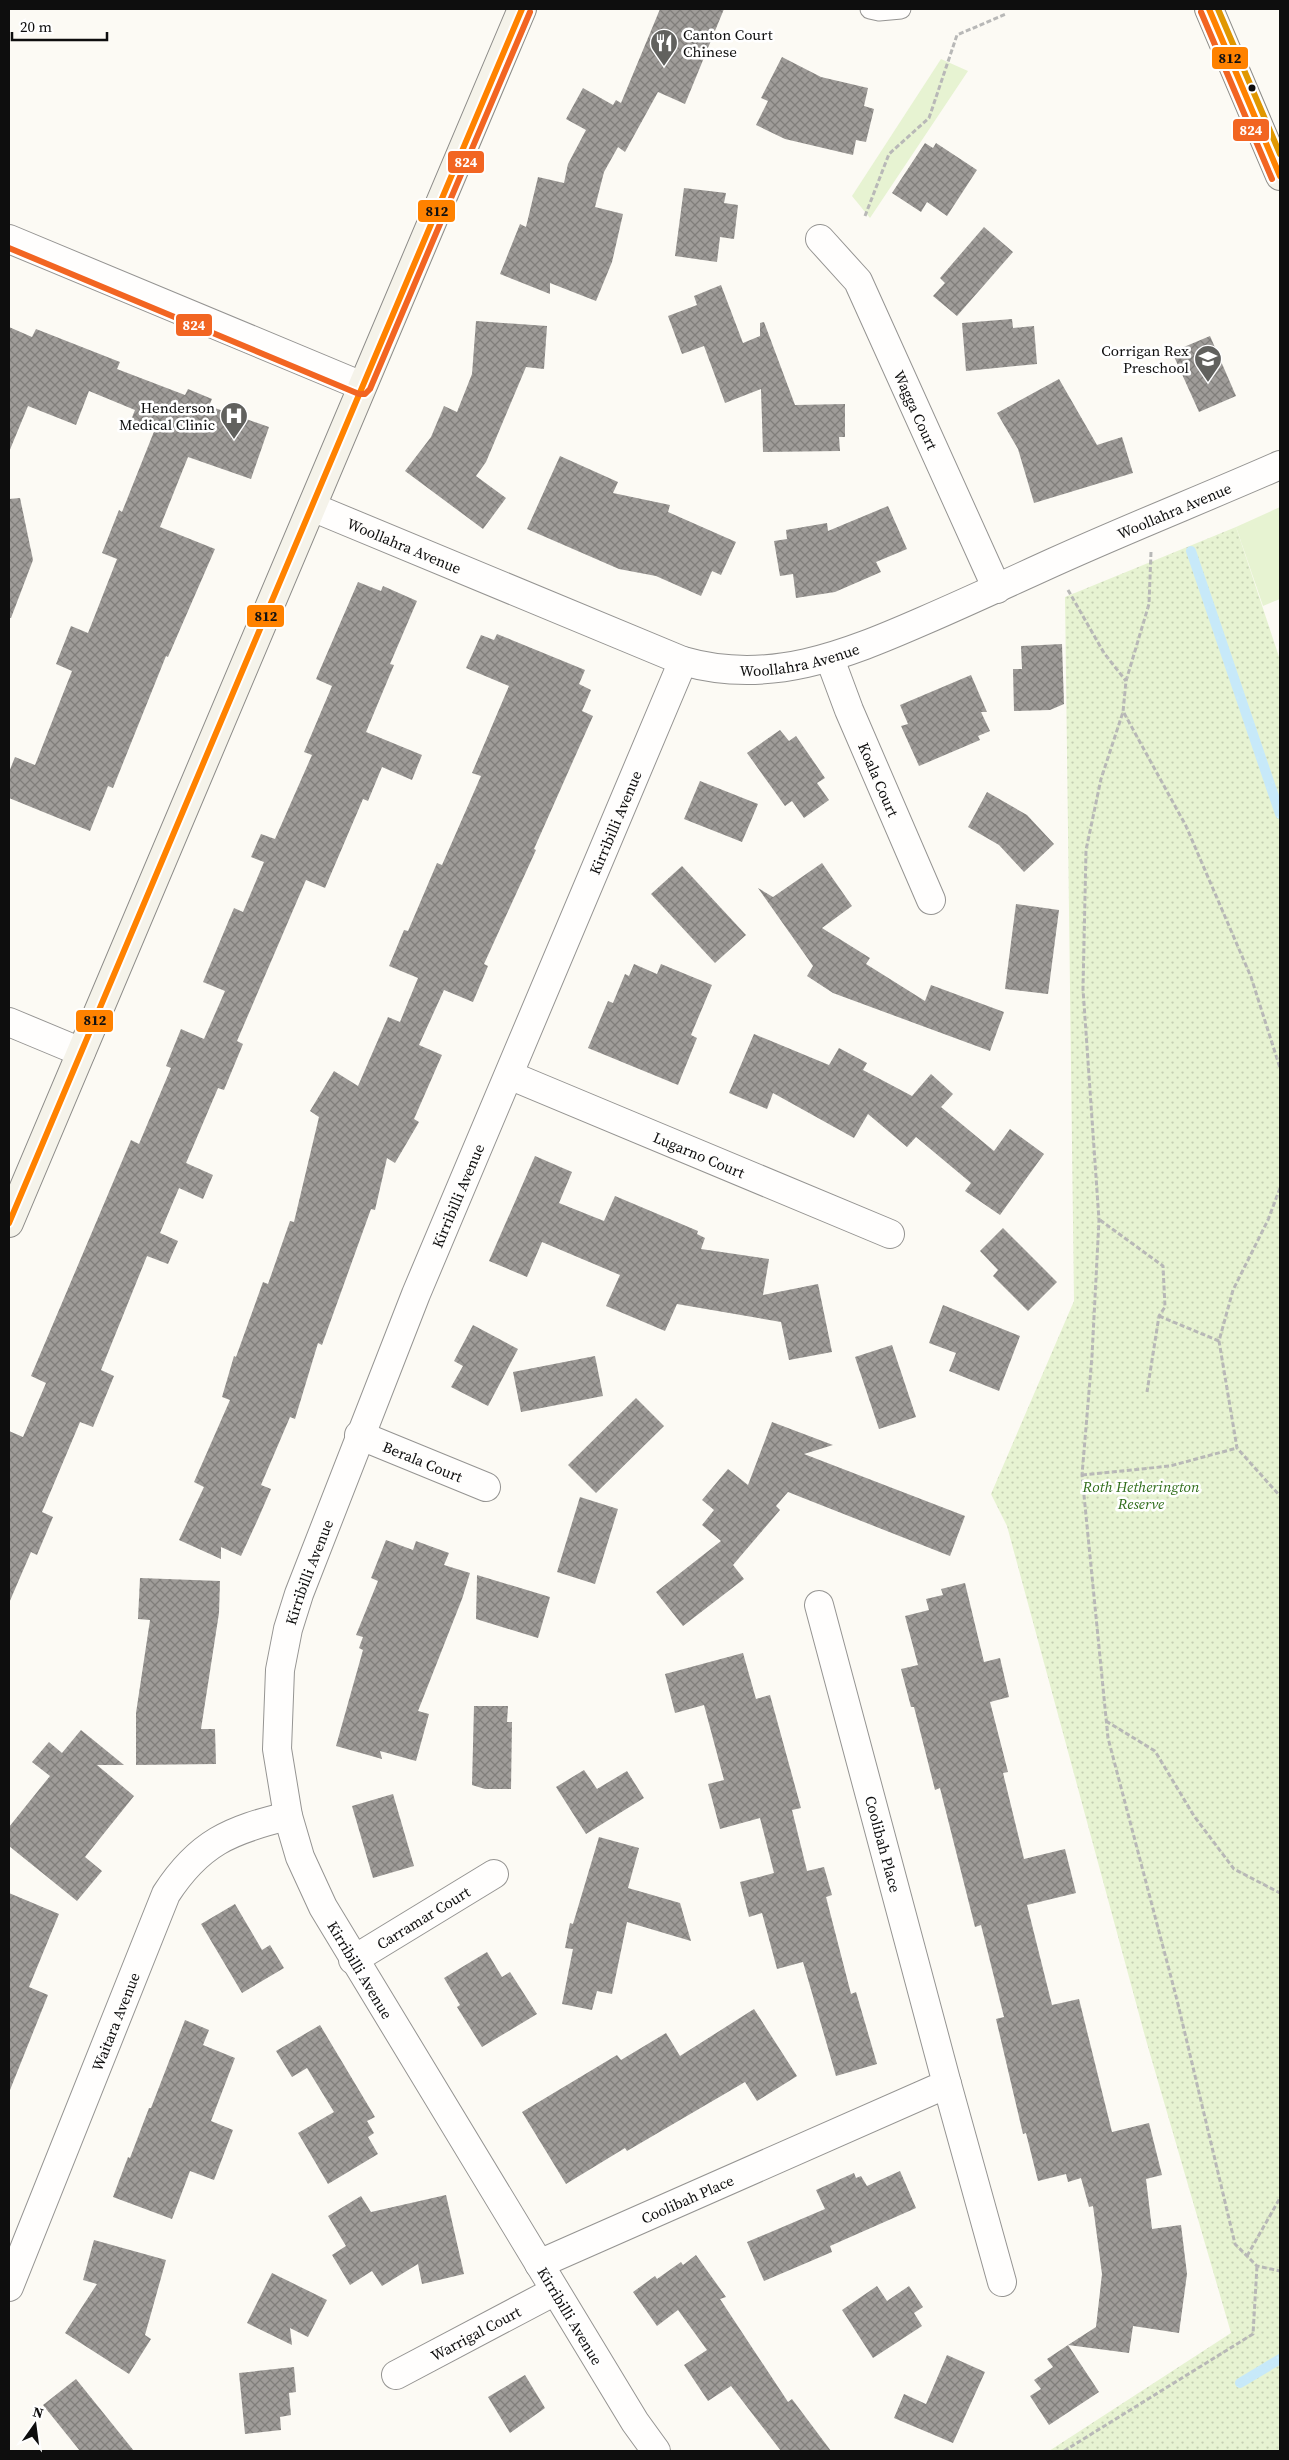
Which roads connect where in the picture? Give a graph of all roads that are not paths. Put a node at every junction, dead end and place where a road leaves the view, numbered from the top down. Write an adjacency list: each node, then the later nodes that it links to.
1 (522, 9): 8 (main road)
2 (870, 9): 3 (lane)
3 (901, 9)
4 (1209, 9): 5 (main road)
5 (1280, 176)
6 (9, 239): 8 (street)
7 (820, 239): 11 (street, Wagga Court)
8 (362, 386): 10 (main road)
9 (1280, 465): 11 (street, Woollahra Avenue)
10 (312, 507): 13 (street, Woollahra Avenue); 16 (main road)
11 (997, 589): 12 (street, Woollahra Avenue)
12 (830, 659): 13 (street, Woollahra Avenue); 14 (street, Koala Court)
13 (683, 661): 17 (street, Kirribilli Avenue)
14 (931, 900)
15 (9, 1022): 16 (street)
16 (81, 1052): 18 (main road)
17 (509, 1075): 19 (street, Lugarno Court); 20 (street, Kirribilli Avenue)
18 (9, 1223)
19 (890, 1234)
20 (359, 1435): 21 (street, Berala Court); 23 (street, Kirribilli Avenue)
21 (486, 1488)
22 (819, 1604): 26 (street, Coolibah Place)
23 (288, 1816): 25 (street, Kirribilli Avenue); 29 (street, Waitara Avenue)
24 (494, 1874): 25 (street, Carramar Court)
25 (353, 1960): 27 (street, Kirribilli Avenue)
26 (947, 2084): 27 (street, Coolibah Place); 28 (street, Coolibah Place)
27 (539, 2264): 30 (street, Kirribilli Avenue)
28 (1002, 2282)
29 (9, 2287)
30 (555, 2291): 31 (street, Warrigal Court); 32 (street, Kirribilli Avenue)
31 (396, 2375)
32 (656, 2451)

